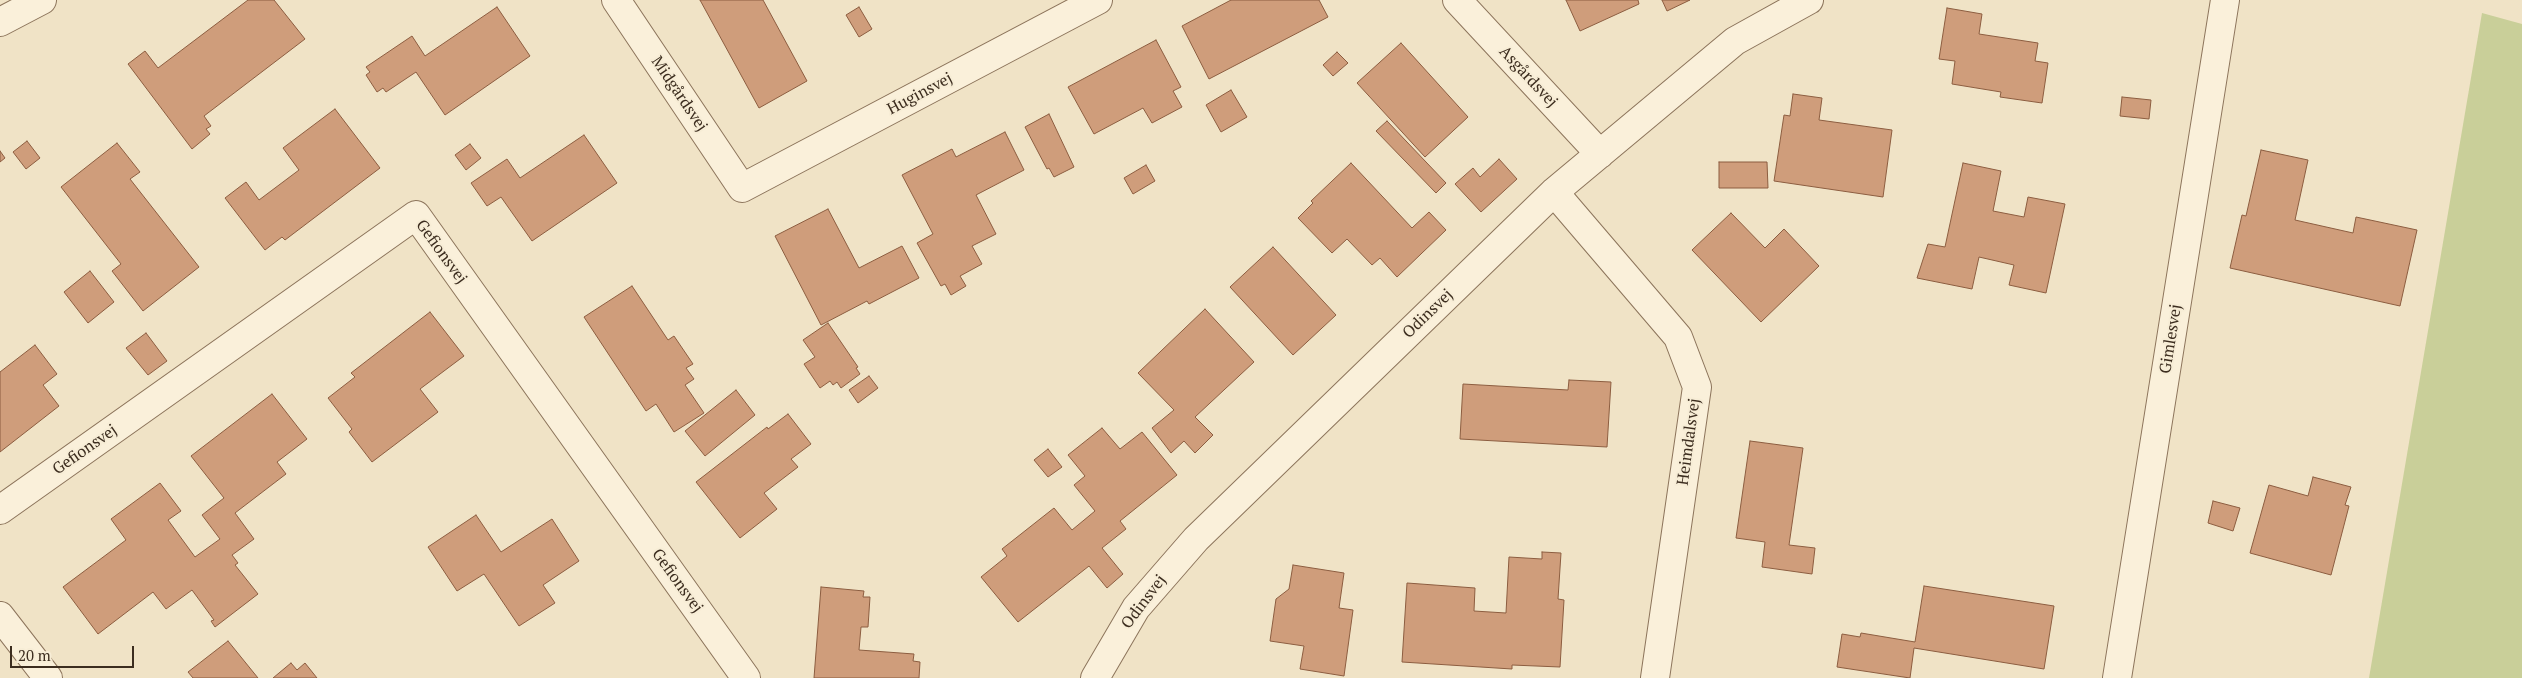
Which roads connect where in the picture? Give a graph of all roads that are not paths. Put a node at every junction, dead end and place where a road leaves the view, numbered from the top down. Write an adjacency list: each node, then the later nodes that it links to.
1 (42, 0): 7 (street)
2 (616, 0): 9 (street, Midgårdsvej)
3 (1098, 0): 9 (street, Huginsvej)
4 (1457, 0): 8 (street, Asgårdsvej)
5 (1809, 0): 8 (street, Odinsvej)
6 (2225, 0): 17 (street, Gimlesvej)
7 (0, 22)
8 (1600, 154): 10 (street, Odinsvej)
9 (742, 188)
10 (1554, 192): 15 (street, Odinsvej); 16 (street, Heimdalsvej)
11 (0, 510): 14 (street, Gefionsvej)
12 (2, 623): 13 (street)
13 (48, 678)
14 (746, 678)
15 (1095, 678)
16 (1655, 678)
17 (2117, 678)

